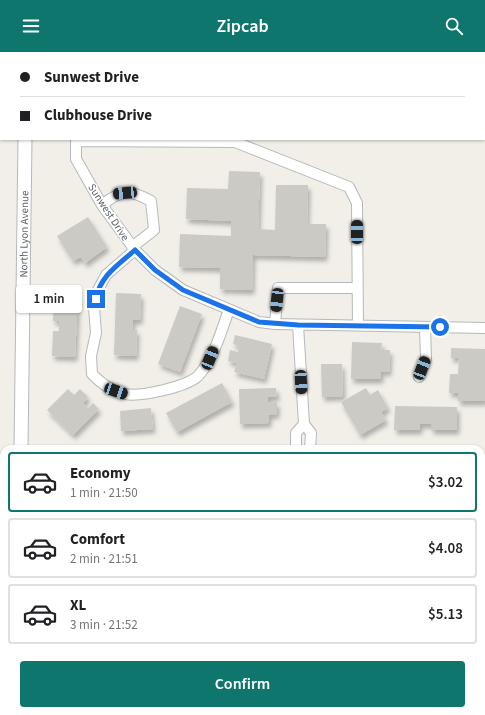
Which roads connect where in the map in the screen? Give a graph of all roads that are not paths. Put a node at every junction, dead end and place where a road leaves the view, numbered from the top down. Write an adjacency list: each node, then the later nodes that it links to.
1 (24, 140): 14 (street, North Lyon Avenue)
2 (76, 140): 3 (street, Sunwest Drive); 5 (street)
3 (102, 204): 4 (street, Sunwest Drive); 4 (street)
4 (133, 249): 6 (street, Sunwest Drive); 6 (street)
5 (358, 288): 7 (street); 9 (street)
6 (229, 310): 7 (street, Sunwest Drive)
7 (275, 324): 8 (street, Sunwest Drive)
8 (298, 325): 9 (street, Sunwest Drive); 13 (street)
9 (358, 326): 10 (street, Sunwest Drive)
10 (425, 327): 11 (street, Sunwest Drive); 12 (street)
11 (485, 328)
12 (419, 377)
13 (304, 424): 15 (street); 16 (street)
14 (20, 445)
15 (296, 445)
16 (310, 445)

